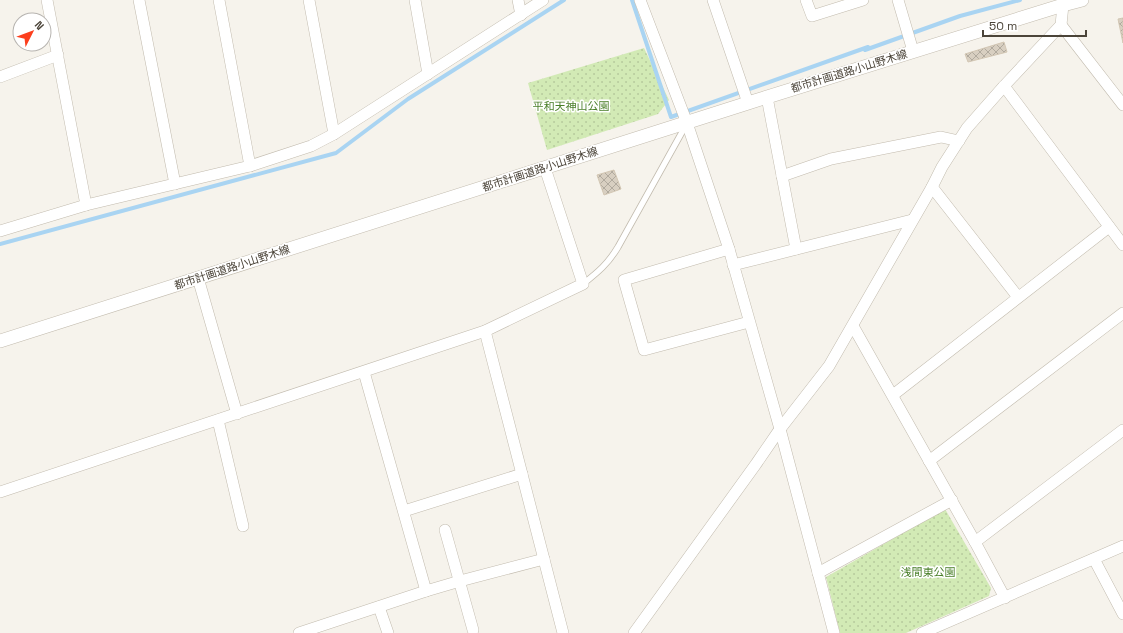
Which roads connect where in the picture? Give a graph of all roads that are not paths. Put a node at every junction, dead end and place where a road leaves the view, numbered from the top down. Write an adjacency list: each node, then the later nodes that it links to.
1 (48, 0): 18 (street)
2 (139, 0): 31 (street)
3 (219, 0): 28 (street)
4 (309, 0): 26 (street)
5 (415, 0): 19 (street)
6 (518, 0): 15 (street)
7 (543, 0): 15 (street)
8 (640, 0): 25 (street)
9 (713, 0): 23 (street)
10 (806, 0): 11 (street)
11 (863, 0)
12 (898, 0): 17 (street)
13 (1082, 0): 14 (street, 都市計画道路小山野木線)
14 (1063, 5): 16 (street); 17 (street, 都市計画道路小山野木線)
15 (521, 15): 19 (street)
16 (1061, 24): 21 (street); 24 (street)
17 (914, 51): 22 (street, 都市計画道路小山野木線)
18 (58, 55): 20 (street); 33 (street)
19 (428, 74): 26 (street)
20 (0, 76)
21 (1004, 86): 27 (street); 35 (street)
22 (767, 97): 23 (street, 都市計画道路小山野木線); 30 (street)
23 (748, 103): 25 (street, 都市計画道路小山野木線)
24 (1123, 105)
25 (687, 123): 29 (street, 都市計画道路小山野木線); 38 (street); 42 (lane)
26 (334, 134): 28 (street)
27 (958, 141): 30 (street); 32 (street)
28 (250, 166): 31 (street)
29 (545, 168): 41 (street, 都市計画道路小山野木線); 42 (street)
30 (782, 176): 39 (street)
31 (174, 184): 33 (street)
32 (932, 186): 34 (street); 43 (street)
33 (86, 205): 36 (street)
34 (912, 220): 39 (street); 46 (street)
35 (1109, 227): 37 (street); 43 (street)
36 (0, 231)
37 (1123, 245)
38 (728, 249): 40 (street); 45 (street)
39 (796, 249): 40 (street)
40 (733, 265): 45 (street)
41 (198, 278): 48 (street, 都市計画道路小山野木線); 51 (street)
42 (583, 284): 47 (street)
43 (1018, 297): 50 (street)
44 (1123, 313): 55 (street)
45 (749, 322): 53 (street)
46 (853, 326): 50 (street); 53 (street)
47 (486, 331): 49 (street); 56 (street)
48 (0, 341)
49 (364, 372): 51 (street); 59 (street)
50 (893, 395): 55 (street)
51 (237, 414): 52 (street)
52 (218, 420): 57 (street); 60 (street)
53 (780, 429): 66 (street); 77 (street)
54 (1123, 430): 62 (street)
55 (929, 460): 58 (street)
56 (522, 474): 59 (street); 64 (street)
57 (0, 492)
58 (952, 500): 62 (street); 66 (street)
59 (404, 511): 68 (street)
60 (243, 526)
61 (445, 530): 67 (street)
62 (975, 542): 69 (street)
63 (1123, 546): 65 (street)
64 (544, 559): 67 (street); 76 (street)
65 (1094, 559): 69 (street); 71 (street)
66 (818, 574): 78 (street)
67 (460, 581): 68 (street); 72 (street)
68 (426, 591): 70 (street)
69 (1005, 598): 79 (street)
70 (379, 607): 73 (street); 75 (street)
71 (1123, 614)
72 (473, 630)
73 (313, 631): 74 (street)
74 (299, 633)
75 (388, 633)
76 (563, 633)
77 (634, 633)
78 (834, 633)
79 (922, 633)

